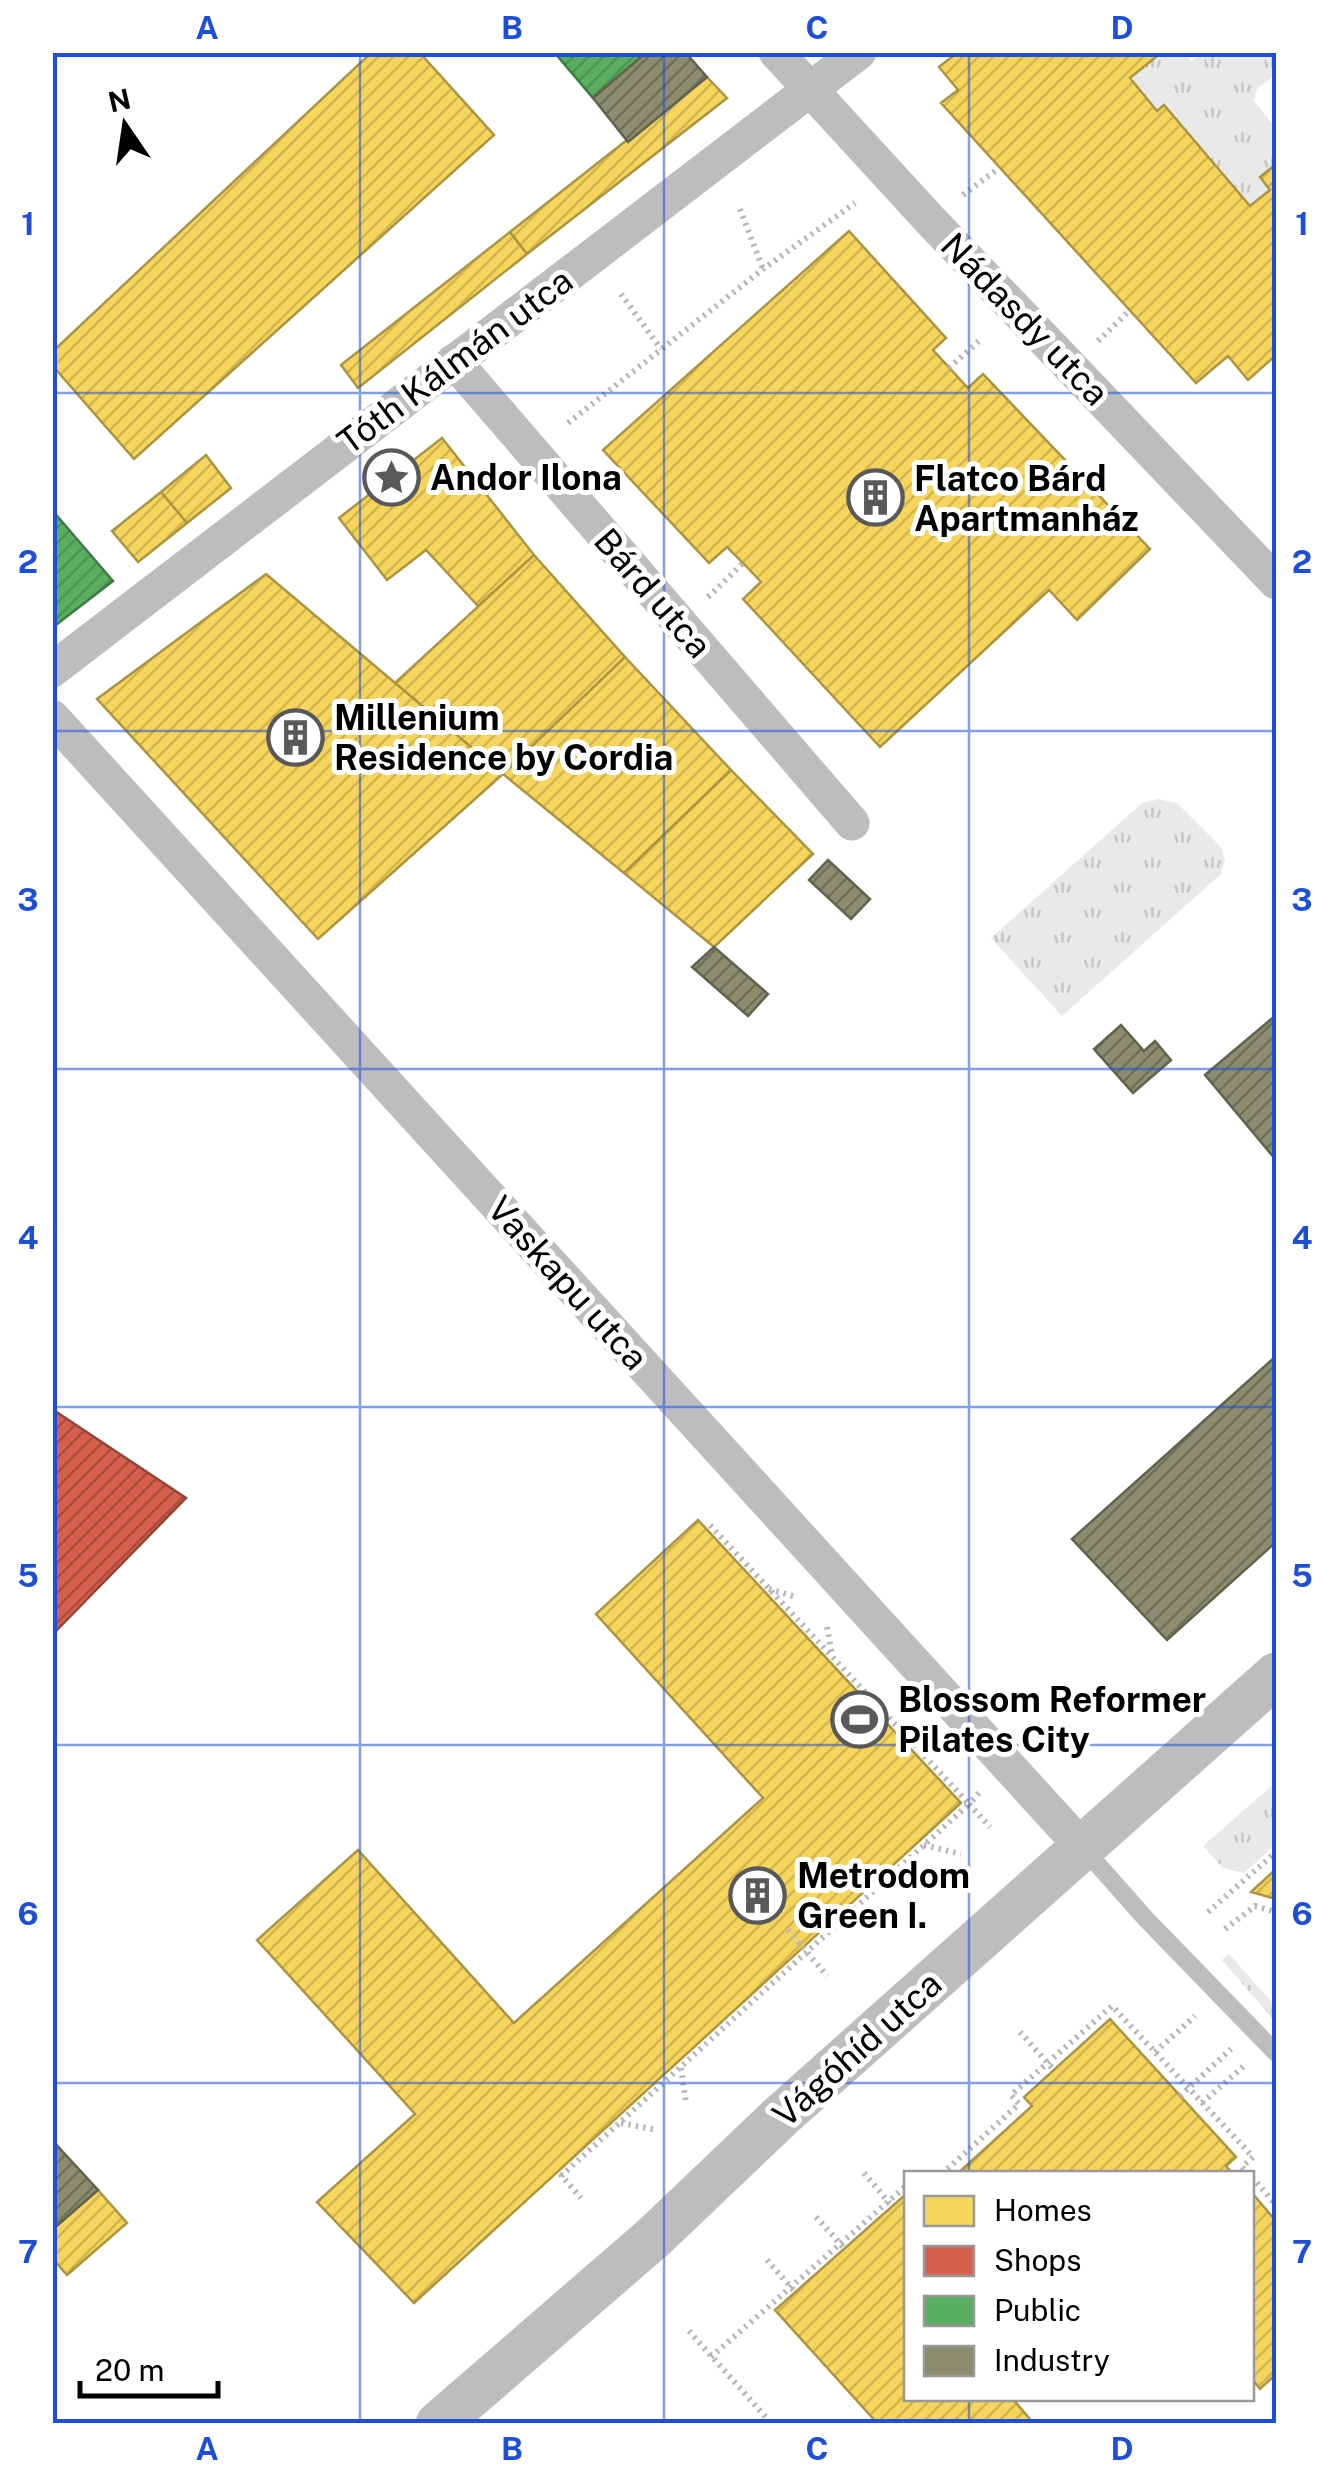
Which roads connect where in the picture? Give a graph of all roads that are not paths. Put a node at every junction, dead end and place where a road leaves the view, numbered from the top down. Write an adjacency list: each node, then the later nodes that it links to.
1 (776, 52): 3 (street, Nádasdy utca)
2 (860, 52): 3 (street, Tóth Kálmán utca)
3 (811, 90): 4 (street, Tóth Kálmán utca); 5 (street, Nádasdy utca)
4 (454, 361): 6 (street, Tóth Kálmán utca); 8 (street, Bárd utca)
5 (1276, 582)
6 (52, 670)
7 (52, 717): 10 (street, Vaskapu utca)
8 (852, 823)
9 (1276, 1675): 10 (street, Vágóhíd utca)
10 (1084, 1849): 11 (lane); 12 (street, Vágóhíd utca)
11 (1272, 2049)
12 (438, 2424)

